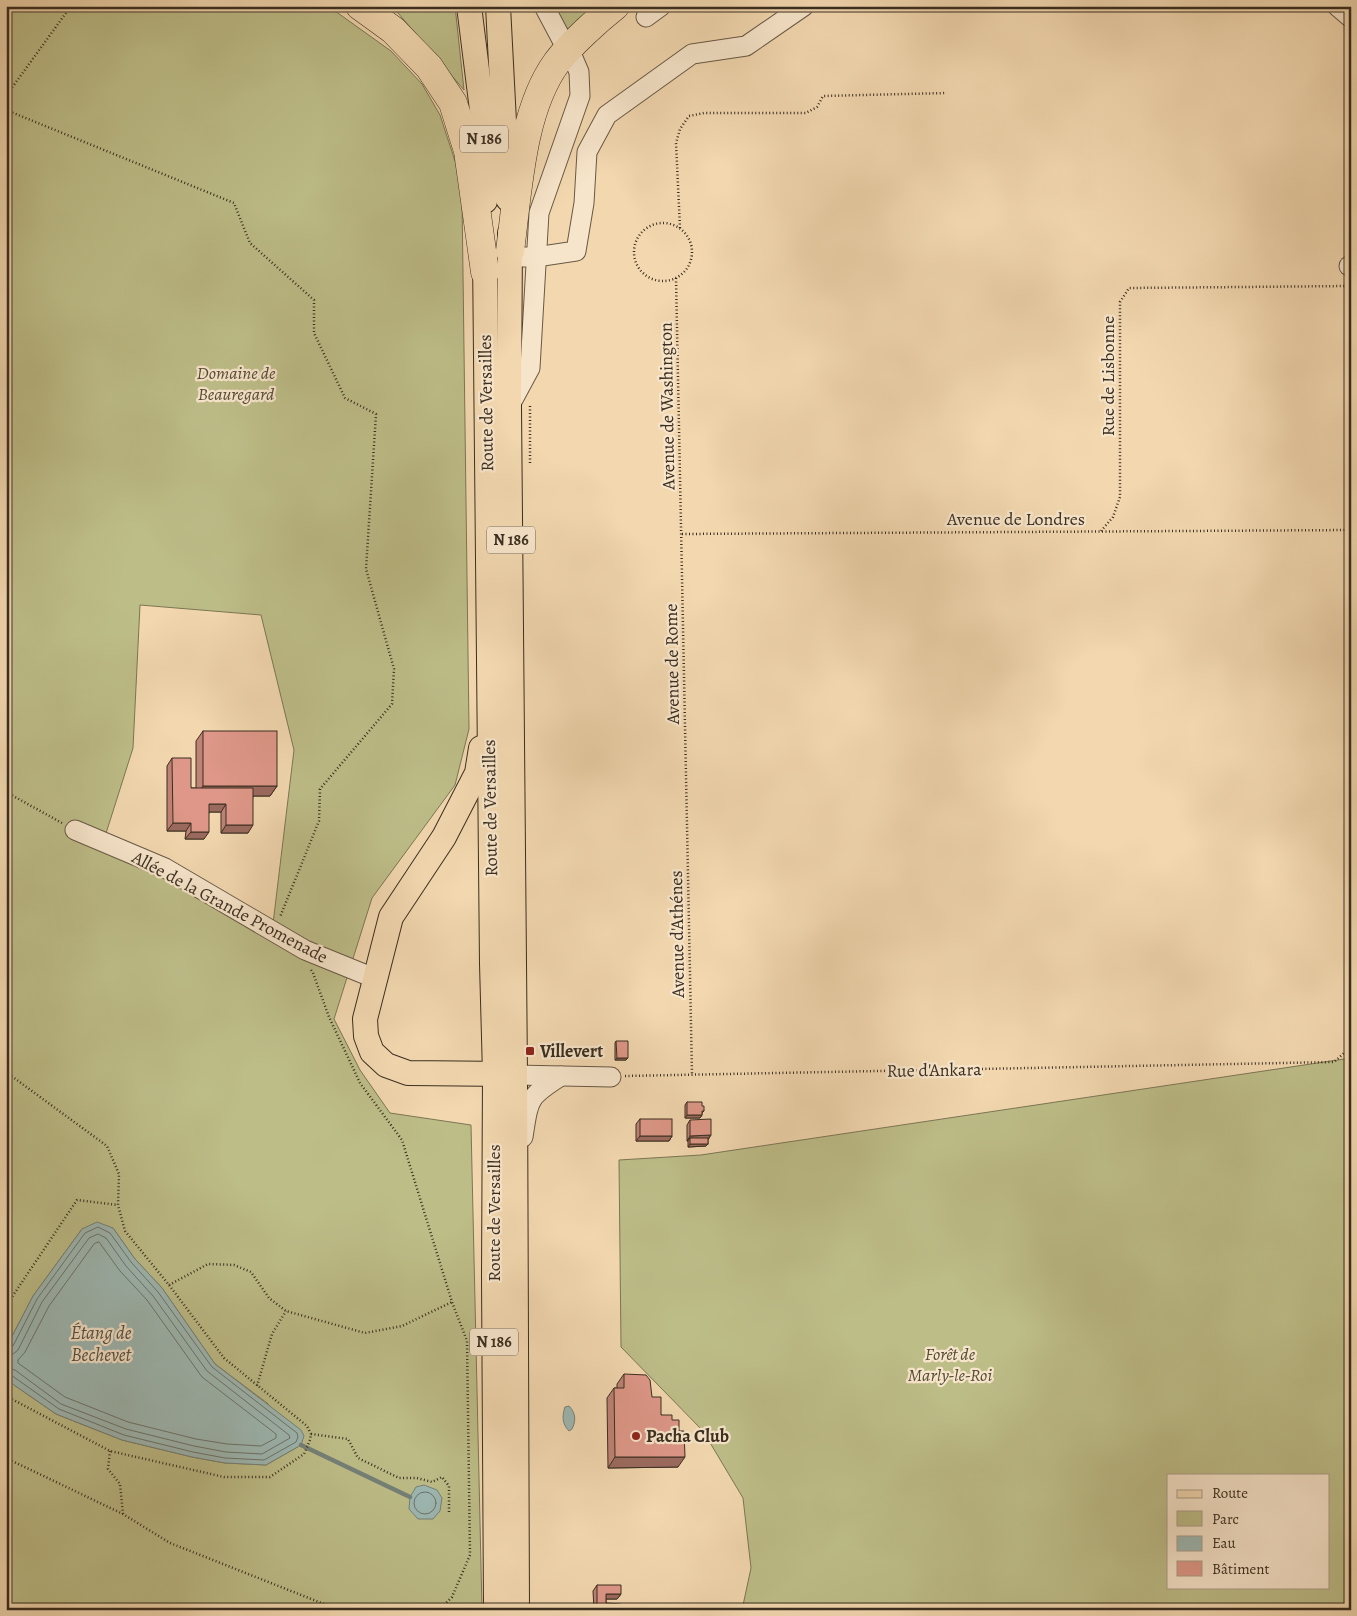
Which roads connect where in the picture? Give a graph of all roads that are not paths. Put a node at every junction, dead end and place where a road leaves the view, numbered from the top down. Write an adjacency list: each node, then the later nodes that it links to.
1 (360, 6): 13 (highway)
2 (469, 6): 13 (main road, Route de Versailles / N 186)
3 (498, 6): 11 (main road, Route de Versailles / N 186)
4 (544, 6): 9 (street)
5 (614, 6): 11 (highway)
6 (804, 6): 12 (street)
7 (1337, 6): 8 (street)
8 (1351, 18)
9 (562, 40)
10 (573, 58): 12 (street)
11 (510, 254): 12 (street); 14 (main road, Route de Versailles / N 186)
12 (536, 256): 14 (street)
13 (485, 272): 15 (main road, Route de Versailles / N 186)
14 (510, 406): 18 (main road, Route de Versailles / N 186)
15 (489, 692): 17 (main road); 18 (main road, Route de Versailles / N 186)
16 (75, 830): 17 (street, Allée de la Grande Promenade)
17 (374, 978): 18 (main road)
18 (505, 1074): 19 (street); 21 (main road, Route de Versailles / N 186); 22 (main road, Route de Versailles / N 186)
19 (560, 1076): 20 (street); 21 (street)
20 (611, 1077)
21 (516, 1177): 23 (main road, Route de Versailles / N 186)
22 (496, 1610)
23 (517, 1610)

